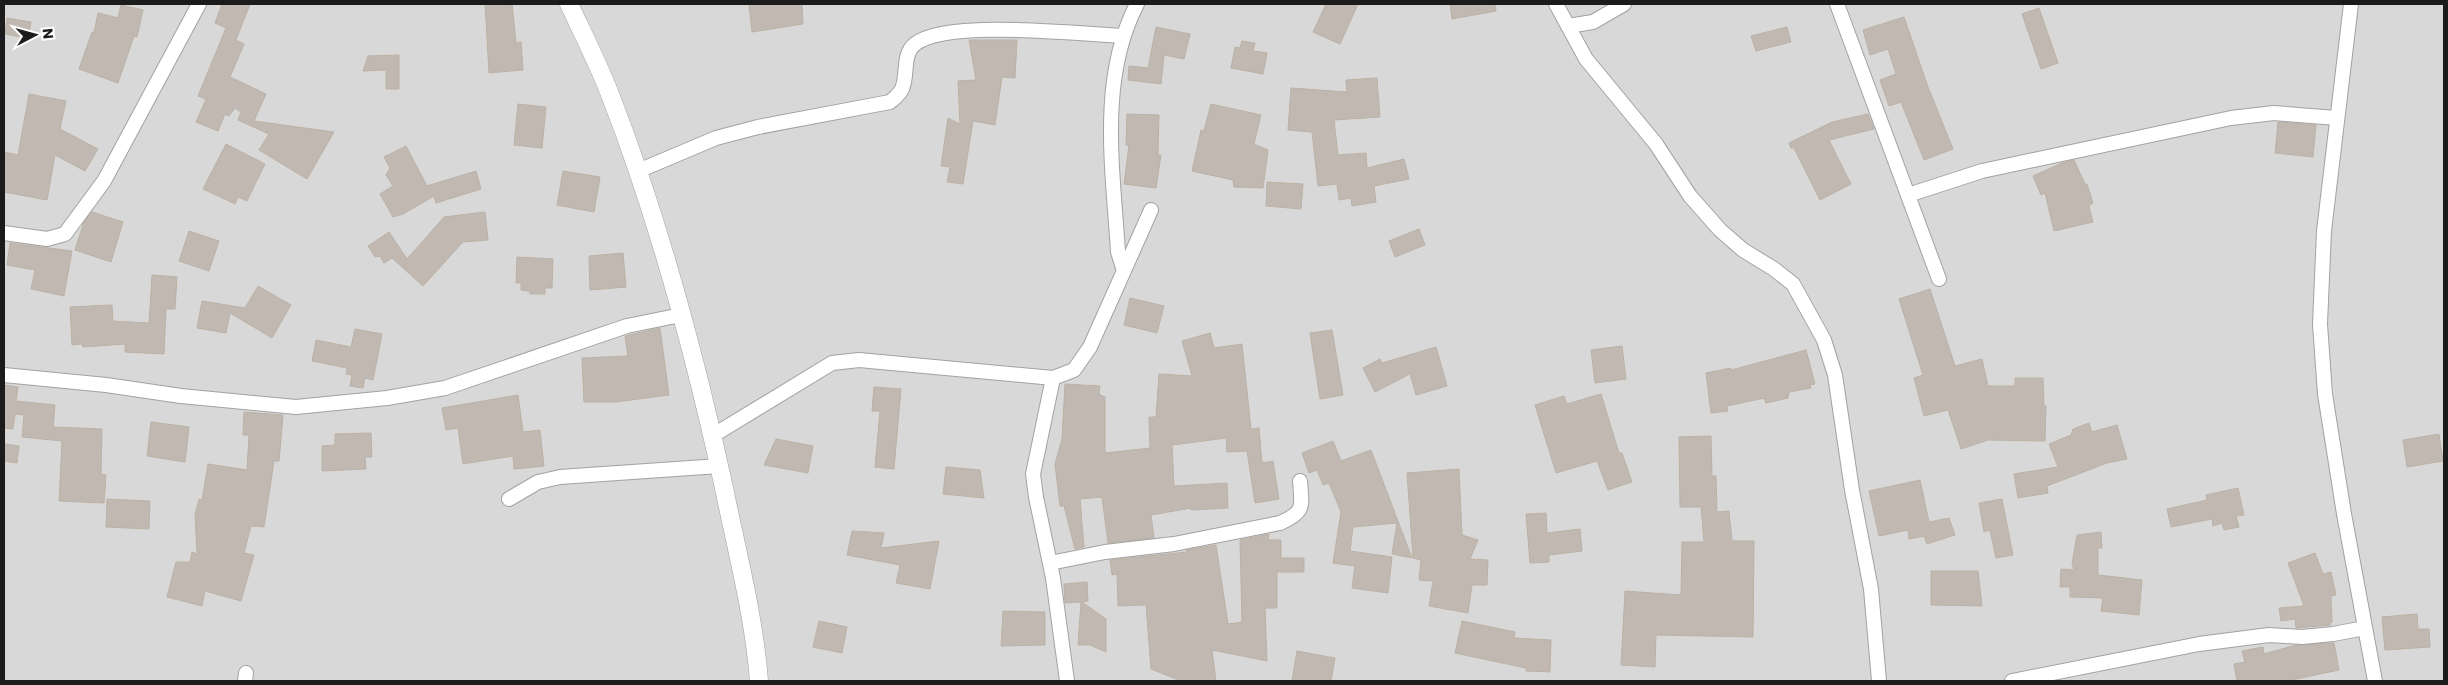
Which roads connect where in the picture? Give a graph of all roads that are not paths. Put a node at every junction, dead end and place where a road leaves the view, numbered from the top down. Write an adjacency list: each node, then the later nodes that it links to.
1 (199, 4): 14 (street)
2 (569, 4): 11 (street)
3 (1137, 4): 9 (street)
4 (1556, 4): 8 (street)
5 (1624, 4): 8 (street)
6 (1837, 4): 12 (street)
7 (2350, 4): 10 (street)
8 (1568, 26): 28 (street)
9 (1122, 36): 11 (street); 15 (street)
10 (2336, 118): 12 (street); 25 (street)
11 (638, 171): 17 (street)
12 (1908, 195): 16 (street)
13 (1151, 210): 15 (street)
14 (4, 233)
15 (1123, 268): 19 (street)
16 (1940, 279)
17 (681, 315): 18 (street); 20 (street)
18 (4, 375)
19 (1054, 378): 20 (street); 24 (street)
20 (712, 436): 21 (street)
21 (719, 466): 23 (street); 26 (street)
22 (1300, 481): 24 (street)
23 (509, 499)
24 (1050, 563): 27 (street)
25 (2365, 628): 29 (street); 30 (street)
26 (759, 681)
27 (1067, 681)
28 (1879, 681)
29 (2012, 681)
30 (2375, 681)

